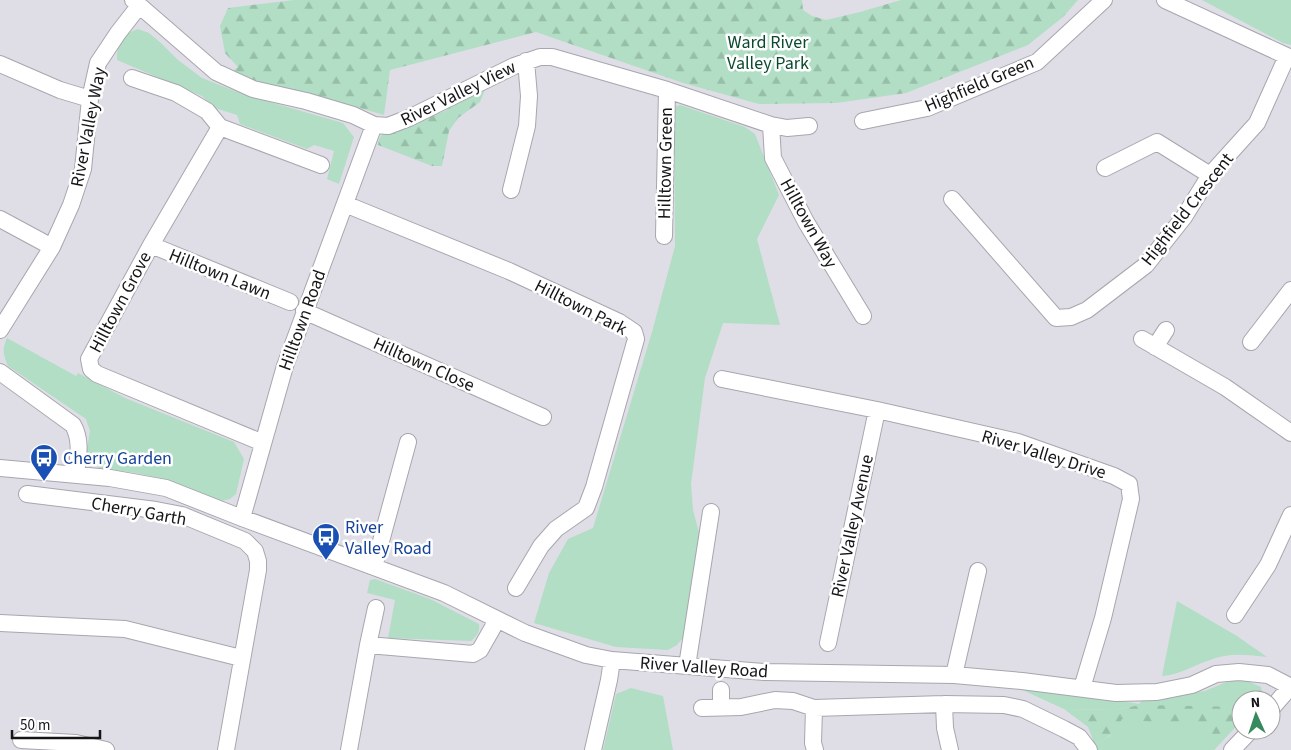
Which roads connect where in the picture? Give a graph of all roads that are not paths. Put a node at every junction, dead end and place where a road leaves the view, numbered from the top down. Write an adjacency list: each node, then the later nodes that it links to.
1 (1104, 0): 10 (street, Highfield Green)
2 (1165, 0): 4 (street)
3 (136, 3): 9 (street, River Valley Way); 11 (street)
4 (1289, 57): 17 (street, Highfield Crescent)
5 (526, 61): 8 (street, River Valley View); 11 (street, River Valley View); 18 (street)
6 (0, 64): 9 (street)
7 (132, 78): 14 (street)
8 (667, 90): 12 (street, River Valley View); 22 (street, Hilltown Green)
9 (90, 99): 24 (street, River Valley Way)
10 (863, 121)
11 (374, 125): 20 (street, Hilltown Road)
12 (771, 125): 13 (street, River Valley View); 28 (street, Hilltown Way)
13 (809, 126)
14 (220, 127): 15 (street); 23 (street, Hilltown Grove)
15 (321, 165)
16 (1105, 168): 17 (street)
17 (1210, 175): 19 (street, Highfield Crescent)
18 (511, 190)
19 (952, 199)
20 (345, 204): 27 (street, Hilltown Road); 47 (street, Hilltown Park)
21 (0, 219): 24 (street)
22 (664, 236)
23 (151, 245): 26 (street, Hilltown Lawn); 38 (street, Hilltown Grove)
24 (52, 247): 29 (street, River Valley Way)
25 (1291, 290): 31 (street)
26 (290, 302)
27 (304, 311): 35 (street, Hilltown Close); 38 (street, Hilltown Road)
28 (863, 316)
29 (0, 330)
30 (1166, 330): 36 (street)
31 (1252, 342)
32 (0, 372): 40 (street)
33 (722, 379): 34 (street, River Valley Drive)
34 (877, 410): 52 (street, River Valley Avenue); 59 (street, River Valley Drive)
35 (543, 418)
36 (1291, 432)
37 (408, 442): 45 (street)
38 (263, 443): 44 (street, Hilltown Road)
39 (0, 468): 40 (street, River Valley Road)
40 (76, 475): 44 (street, River Valley Road)
41 (27, 494): 54 (street, Cherry Garth)
42 (711, 512): 56 (street)
43 (1291, 515): 49 (street)
44 (242, 518): 45 (street, River Valley Road)
45 (374, 567): 50 (street, River Valley Road)
46 (978, 571): 57 (street)
47 (516, 588)
48 (376, 608): 53 (street)
49 (1235, 616)
50 (497, 620): 53 (street); 55 (street, River Valley Road)
51 (0, 623): 54 (street)
52 (828, 643)
53 (368, 645): 70 (street)
54 (241, 658): 69 (street, Cherry Garth)
55 (612, 660): 56 (street, River Valley Road); 71 (street)
56 (687, 666): 57 (street, River Valley Road)
57 (954, 675): 59 (street, River Valley Road)
58 (1291, 686): 59 (street, River Valley Road); 61 (street)
59 (1082, 688)
60 (721, 690): 63 (street)
61 (1281, 698)
62 (944, 704): 65 (street); 73 (street); 74 (street)
63 (721, 707): 64 (street); 65 (street)
64 (702, 708)
65 (814, 708): 72 (street)
66 (21, 740): 68 (street)
67 (1242, 740): 75 (street)
68 (106, 750)
69 (226, 750)
70 (349, 750)
71 (593, 750)
72 (815, 750)
73 (950, 750)
74 (1089, 750)
75 (1232, 750)

